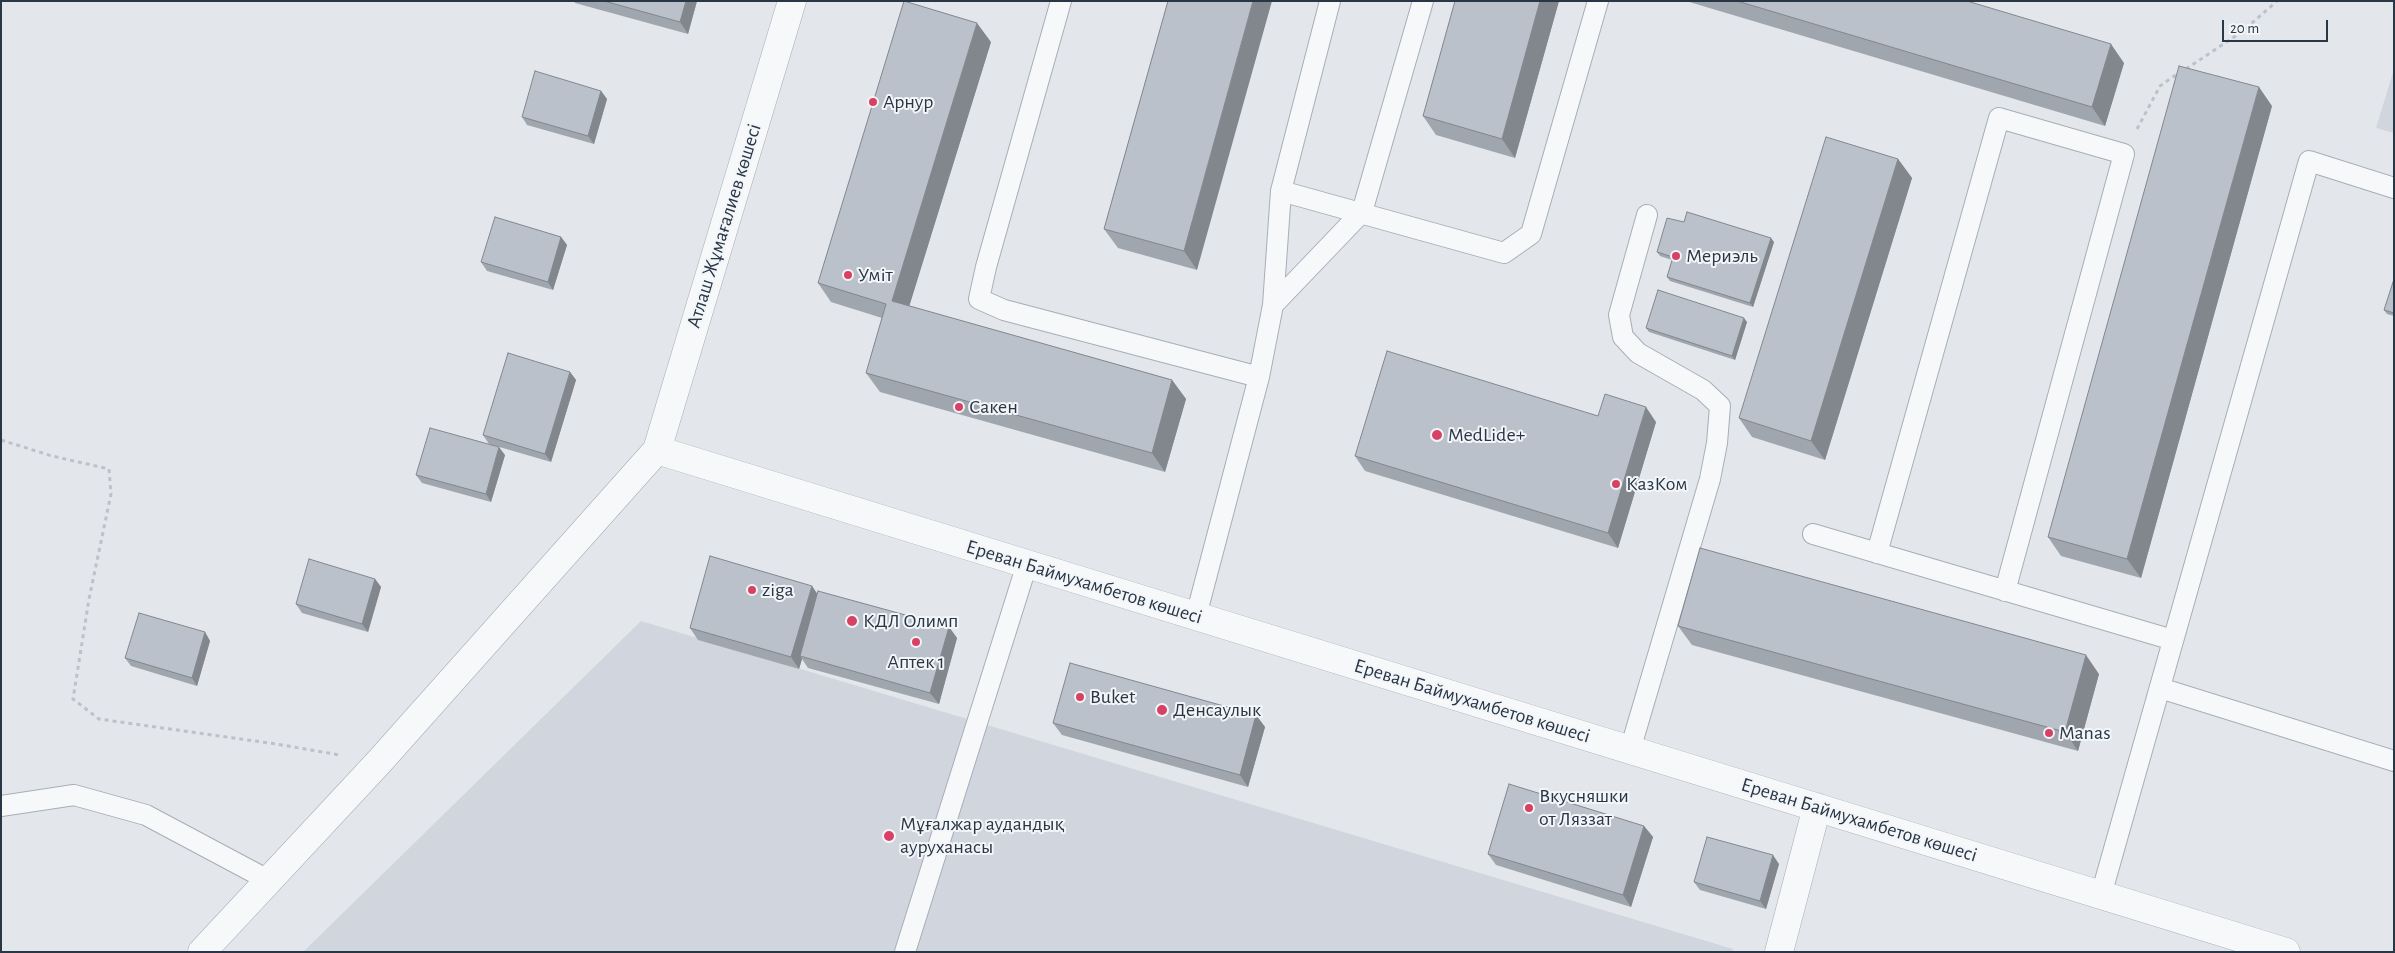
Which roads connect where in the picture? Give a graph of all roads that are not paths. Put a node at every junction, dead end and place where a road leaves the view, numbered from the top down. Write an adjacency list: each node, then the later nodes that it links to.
1 (792, 1): 12 (street, Атлаш Жұмағалиев көшесі)
2 (1061, 1): 11 (lane)
3 (1330, 1): 7 (lane)
4 (1423, 1): 8 (lane)
5 (1598, 1): 8 (lane)
6 (2394, 188): 18 (lane)
7 (1281, 191): 8 (lane); 10 (lane)
8 (1362, 212): 10 (lane)
9 (1647, 214): 20 (lane)
10 (1273, 305): 11 (lane)
11 (1259, 377): 17 (lane)
12 (657, 450): 15 (street, Ереван Баймухамбетов көшесі); 24 (street)
13 (1813, 534): 14 (lane)
14 (1878, 553): 16 (lane); 16 (lane)
15 (1027, 564): 17 (street, Ереван Баймухамбетов көшесі); 27 (lane)
16 (2005, 591): 18 (lane)
17 (1196, 616): 20 (street, Ереван Баймухамбетов көшесі)
18 (2173, 640): 19 (lane)
19 (2160, 688): 21 (lane); 25 (lane)
20 (1630, 750): 23 (street, Ереван Баймухамбетов көшесі)
21 (2394, 760)
22 (1, 806): 24 (lane)
23 (1818, 807): 25 (street, Ереван Баймухамбетов көшесі); 28 (street)
24 (268, 880): 26 (street)
25 (2101, 895): 29 (street, Ереван Баймухамбетов көшесі)
26 (202, 952)
27 (905, 952)
28 (1779, 952)
29 (2286, 952)

